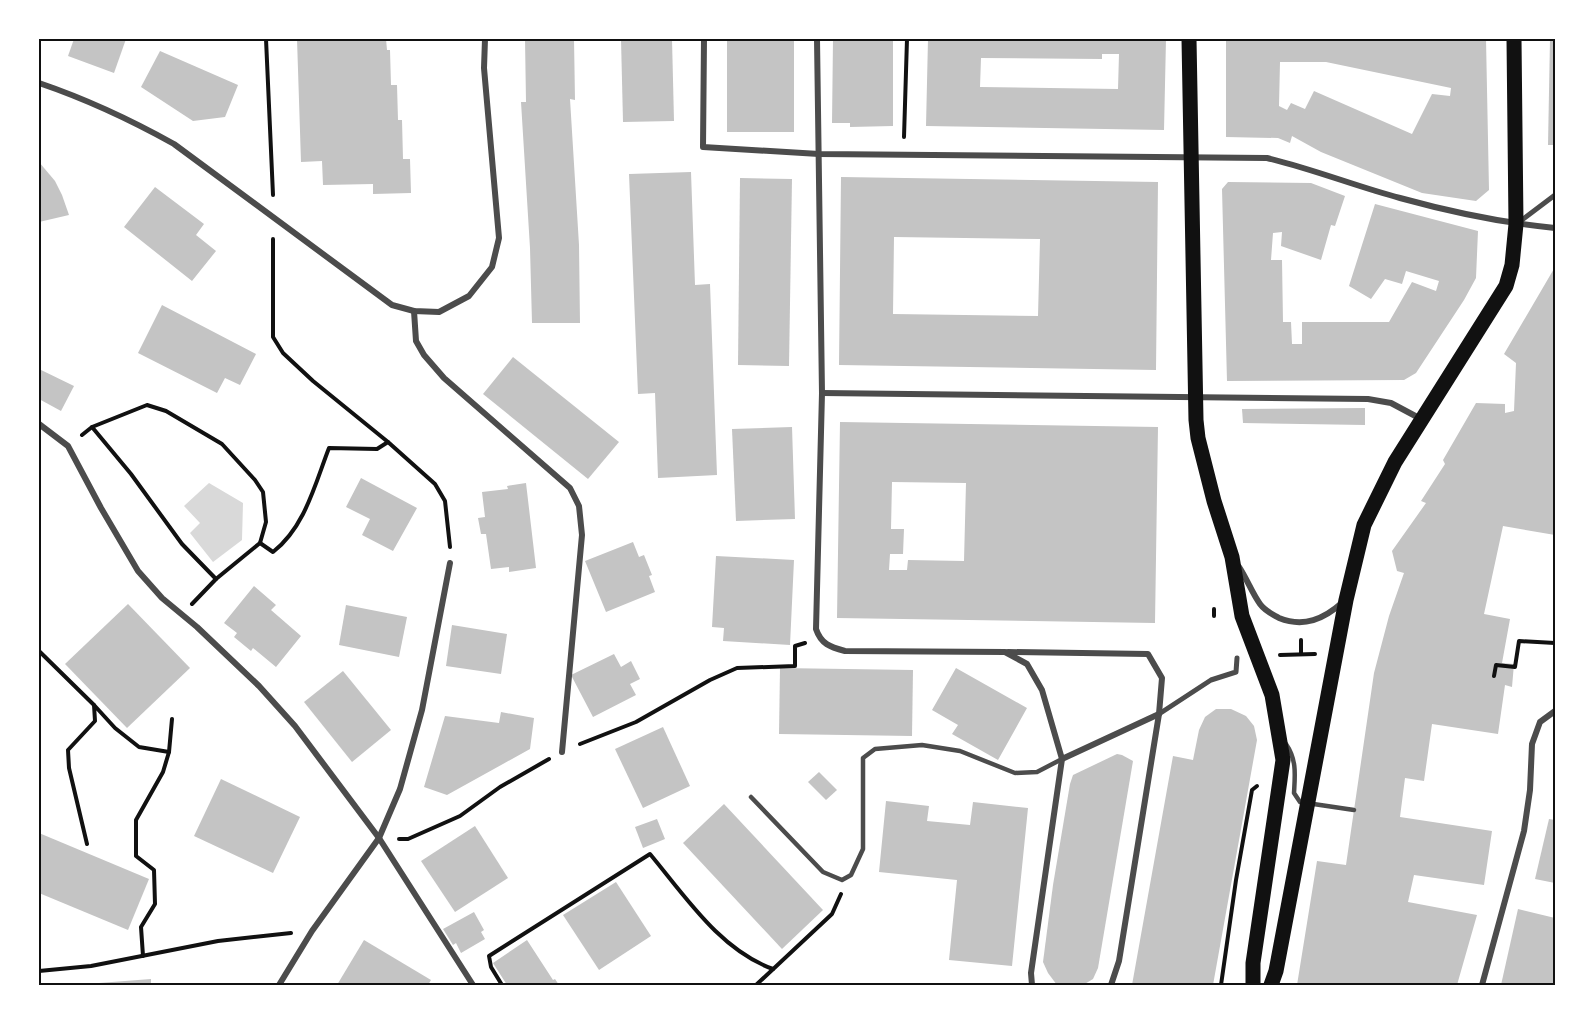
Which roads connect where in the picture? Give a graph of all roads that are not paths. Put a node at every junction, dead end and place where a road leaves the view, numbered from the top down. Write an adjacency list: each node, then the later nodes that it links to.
1 (485, 39): 12 (street)
2 (704, 39): 7 (street)
3 (818, 39): 7 (street)
4 (1189, 39): 8 (main road)
5 (1514, 39): 10 (main road)
6 (39, 83): 12 (street)
7 (819, 154): 8 (street); 13 (street)
8 (1190, 158): 10 (street); 14 (main road)
9 (1555, 195): 10 (street)
10 (1516, 224): 11 (street); 15 (main road)
11 (1555, 228)
12 (414, 311): 25 (street)
13 (822, 393): 14 (street); 20 (street)
14 (1195, 398): 15 (street); 17 (main road)
15 (1421, 420): 19 (main road)
16 (39, 424): 30 (street)
17 (1232, 557): 19 (street); 24 (main road)
18 (450, 563): 30 (street)
19 (1346, 600): 28 (main road)
20 (1005, 652): 23 (street); 26 (street)
21 (1237, 658): 23 (street)
22 (1555, 711): 37 (street)
23 (1159, 714): 26 (street); 34 (street)
24 (1279, 732): 28 (lane); 35 (main road)
25 (561, 752)
26 (1062, 759): 27 (lane); 33 (street)
27 (751, 797)
28 (1308, 805): 29 (lane); 36 (main road)
29 (1354, 810)
30 (378, 838): 31 (street); 32 (street)
31 (279, 985)
32 (473, 985)
33 (1032, 985)
34 (1111, 985)
35 (1253, 985)
36 (1271, 985)
37 (1482, 985)

